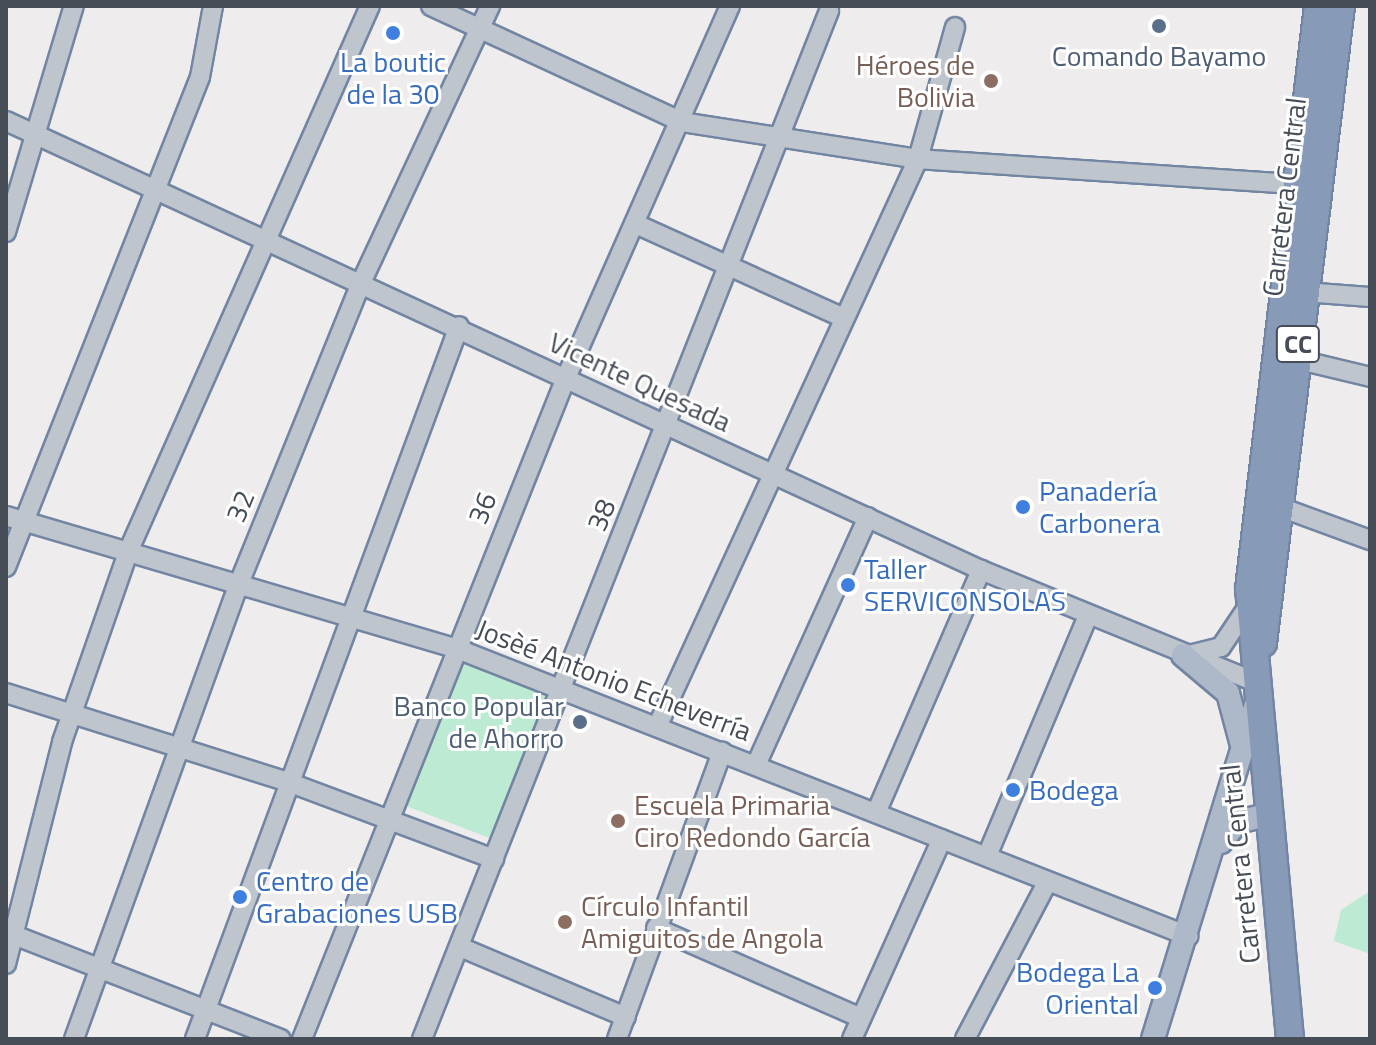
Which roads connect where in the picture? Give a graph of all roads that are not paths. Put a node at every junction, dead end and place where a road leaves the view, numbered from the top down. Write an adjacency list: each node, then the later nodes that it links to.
1 (74, 6): 14 (street)
2 (213, 6): 18 (street)
3 (370, 6): 21 (street)
4 (431, 6): 11 (street)
5 (490, 6): 11 (street, 32)
6 (730, 6): 13 (street, 36)
7 (1318, 6): 17 (highway, Carretera Central / CC)
8 (1341, 6): 17 (highway, Carretera Central / CC)
9 (829, 11): 15 (street, 38)
10 (955, 27): 16 (street)
11 (480, 29): 13 (street); 23 (street, 32)
12 (6, 121): 14 (street, Vicente Quesada)
13 (682, 122): 15 (street); 19 (street, 36)
14 (40, 136): 18 (street, Vicente Quesada); 20 (street)
15 (781, 141): 16 (street); 22 (street, 38)
16 (918, 159): 17 (street); 26 (street)
17 (1306, 185): 24 (highway, Carretera Central / CC); 28 (highway, Carretera Central / CC)
18 (155, 188): 21 (street, Vicente Quesada); 35 (street)
19 (638, 225): 22 (street); 30 (street, 36)
20 (6, 232)
21 (262, 236): 23 (street, Vicente Quesada); 37 (street)
22 (732, 268): 26 (street); 31 (street, 38)
23 (361, 283): 27 (street, Vicente Quesada); 40 (street, 32)
24 (1304, 292): 25 (street); 28 (highway, Carretera Central / CC)
25 (1370, 297)
26 (842, 317): 32 (street)
27 (459, 326): 30 (street, Vicente Quesada); 42 (street)
28 (1285, 357): 29 (street); 33 (highway, Carretera Central / CC)
29 (1370, 377)
30 (565, 380): 31 (street, Vicente Quesada); 44 (street, 36)
31 (667, 426): 32 (street, Vicente Quesada); 46 (street, 38)
32 (770, 473): 34 (street, Vicente Quesada); 50 (street)
33 (1267, 502): 36 (street); 41 (highway, Carretera Central / CC); 48 (highway, Carretera Central / CC)
34 (868, 517): 39 (street, Vicente Quesada); 53 (street)
35 (13, 518): 37 (street, Josèé Antonio Echeverría); 38 (street)
36 (1370, 540)
37 (128, 552): 40 (street, Josèé Antonio Echeverría); 49 (street)
38 (6, 567)
39 (981, 570): 43 (street, Vicente Quesada); 58 (street)
40 (240, 581): 42 (street, Josèé Antonio Echeverría); 51 (street, 32)
41 (1249, 589): 45 (street); 48 (highway, Carretera Central / CC)
42 (351, 615): 44 (street, Josèé Antonio Echeverría); 55 (street)
43 (1088, 616): 45 (street, Vicente Quesada); 62 (street)
44 (455, 648): 46 (street, Josèé Antonio Echeverría); 59 (street, 36)
45 (1183, 655): 48 (street, Vicente Quesada); 54 (main road)
46 (562, 689): 50 (street, Josèé Antonio Echeverría); 63 (street, 38)
47 (6, 693): 49 (street)
48 (1256, 693): 54 (main road); 57 (highway, Carretera Central / CC)
49 (73, 714): 51 (street); 66 (street)
50 (657, 727): 52 (street, Josèé Antonio Echeverría)
51 (181, 750): 55 (street); 70 (street, 32)
52 (722, 752): 53 (street, Josèé Antonio Echeverría); 65 (street)
53 (756, 765): 58 (street, Josèé Antonio Echeverría)
54 (1239, 770): 56 (main road)
55 (288, 782): 59 (street); 71 (street)
56 (1229, 805): 57 (main road); 61 (main road)
57 (1267, 806): 61 (main road); 83 (highway, Carretera Central / CC)
58 (876, 813): 60 (street, Josèé Antonio Echeverría)
59 (391, 820): 63 (street); 77 (street, 36)
60 (942, 839): 62 (street, Josèé Antonio Echeverría); 73 (street)
61 (1215, 854): 67 (main road)
62 (987, 856): 64 (street, Josèé Antonio Echeverría)
63 (494, 859): 68 (street, 38)
64 (1048, 881): 67 (street, Josèé Antonio Echeverría); 81 (street)
65 (656, 928): 72 (street); 73 (street)
66 (9, 933): 69 (street); 70 (street)
67 (1188, 936): 82 (main road)
68 (460, 947): 72 (street); 78 (street, 38)
69 (6, 964)
70 (101, 968): 71 (street); 74 (street, 32)
71 (206, 1009): 75 (street); 76 (street)
72 (626, 1017): 79 (street)
73 (861, 1018): 80 (street)
74 (74, 1039)
75 (195, 1039)
76 (281, 1039)
77 (302, 1039)
78 (422, 1039)
79 (617, 1039)
80 (852, 1039)
81 (965, 1039)
82 (1153, 1039)
83 (1290, 1039)

